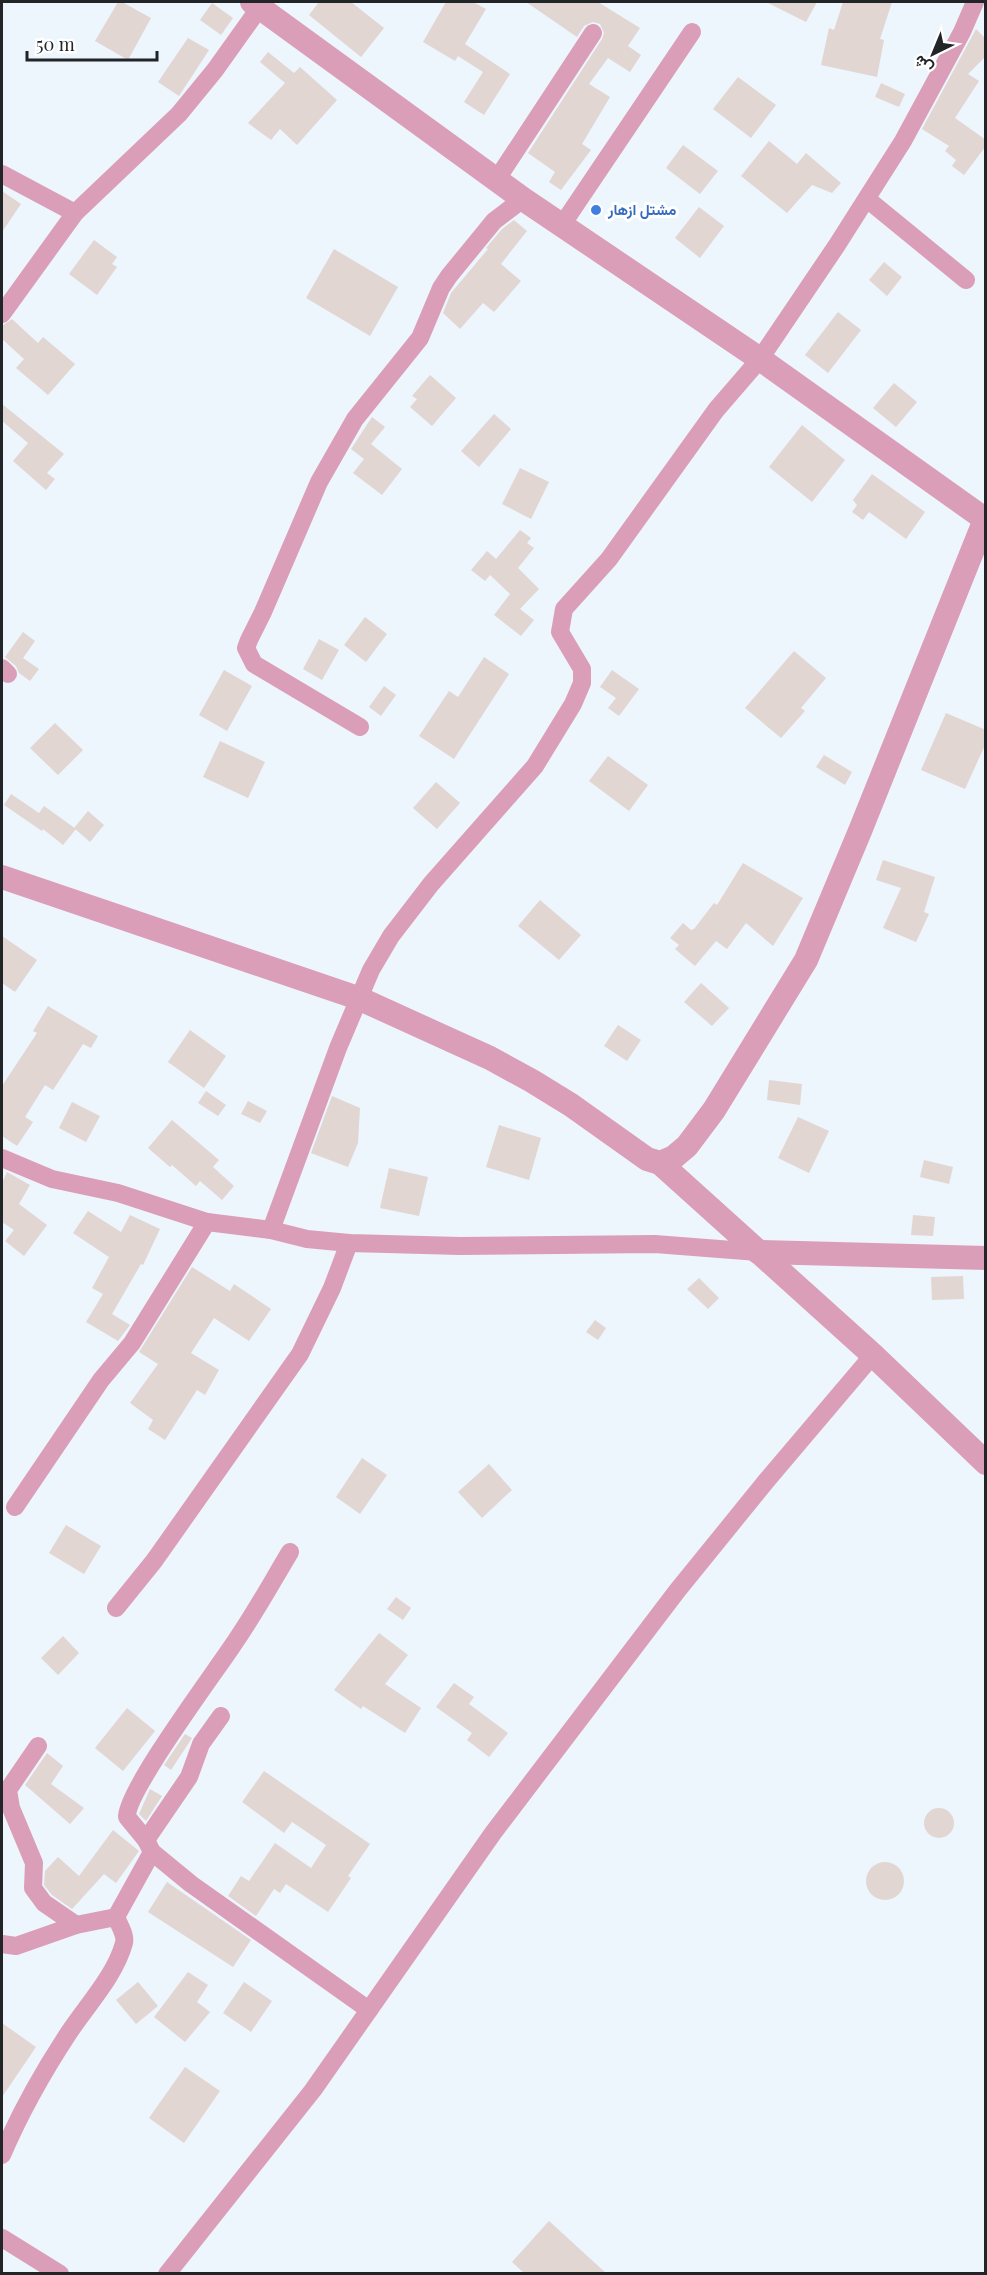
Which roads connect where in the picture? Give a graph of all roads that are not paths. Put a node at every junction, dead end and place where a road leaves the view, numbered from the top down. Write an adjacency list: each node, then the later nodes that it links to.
1 (975, 2): 8 (street)
2 (256, 4): 6 (street); 9 (street)
3 (692, 32): 10 (street)
4 (593, 33): 6 (street)
5 (2, 174): 9 (street)
6 (496, 179): 7 (street)
7 (523, 199): 10 (street); 15 (street)
8 (867, 199): 11 (street); 13 (street)
9 (75, 213): 12 (street)
10 (562, 225): 13 (street)
11 (966, 280)
12 (2, 314)
13 (760, 358): 14 (street); 17 (street)
14 (985, 519): 19 (street)
15 (360, 727)
16 (2, 877): 17 (street)
17 (358, 998): 19 (street); 21 (street)
18 (2, 1158): 20 (street)
19 (660, 1163): 23 (street)
20 (207, 1222): 21 (street); 27 (street)
21 (271, 1230): 22 (street)
22 (349, 1243): 23 (street); 29 (street)
23 (758, 1252): 24 (street); 25 (street)
24 (986, 1258)
25 (873, 1355): 26 (street); 36 (street)
26 (986, 1463)
27 (15, 1507)
28 (290, 1552): 32 (street)
29 (116, 1608)
30 (221, 1716): 32 (street)
31 (38, 1746): 34 (street)
32 (149, 1846): 33 (street); 36 (street)
33 (116, 1917): 34 (street); 37 (street)
34 (76, 1925): 35 (street)
35 (2, 1944)
36 (369, 2010): 40 (street)
37 (2, 2156)
38 (2, 2238): 39 (street)
39 (60, 2274)
40 (167, 2274)

